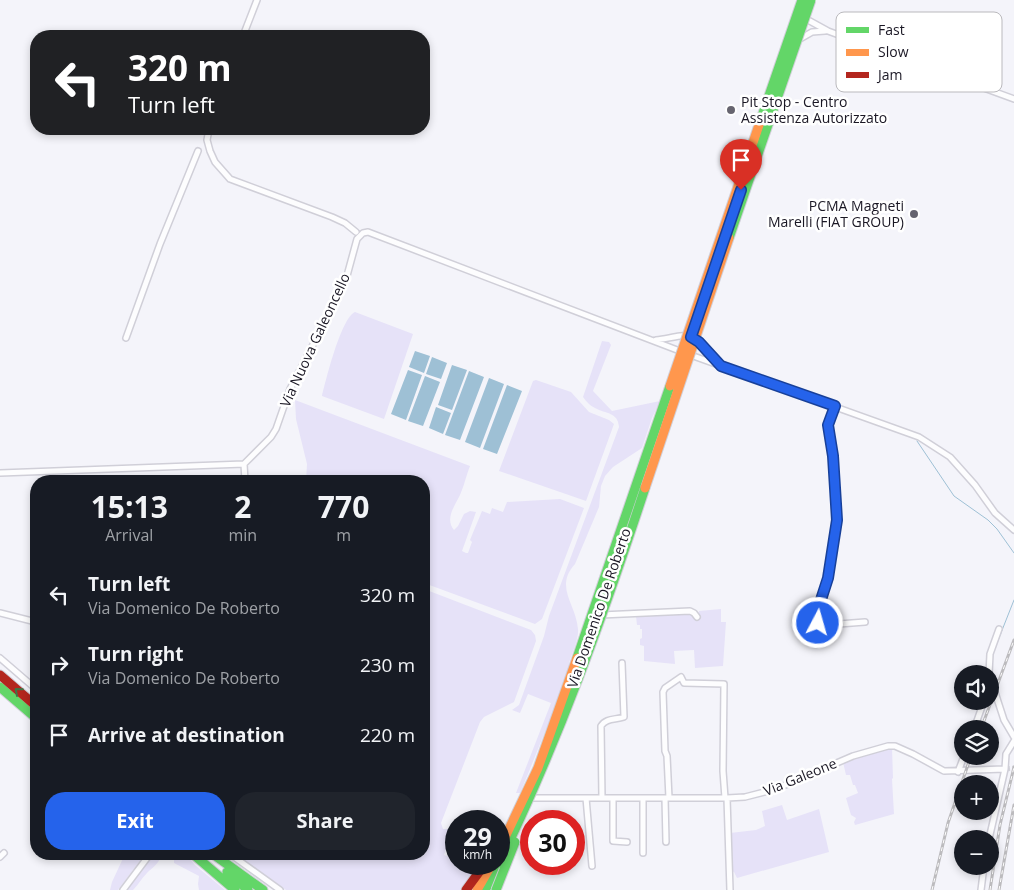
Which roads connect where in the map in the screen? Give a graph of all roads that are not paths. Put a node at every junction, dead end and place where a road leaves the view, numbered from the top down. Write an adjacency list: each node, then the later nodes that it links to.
1 (257, 0): 5 (street)
2 (802, 0): 52 (highway, bridge)
3 (809, 0): 4 (street, Via Domenico De Roberto); 44 (highway, bridge)
4 (803, 12): 6 (street); 8 (street, Via Domenico De Roberto)
5 (245, 30)
6 (828, 31): 7 (street); 8 (street)
7 (836, 34)
8 (792, 44): 14 (street, Via Domenico De Roberto)
9 (995, 92): 10 (street)
10 (1014, 99)
11 (208, 135): 13 (street)
12 (198, 150): 15 (street)
13 (358, 233): 16 (street); 20 (street, Via Nuova Galeoncello)
14 (691, 337): 16 (street); 17 (street, Via Domenico De Roberto); 18 (street)
15 (126, 338)
16 (652, 340): 17 (street)
17 (685, 352): 18 (street); 25 (street, Via Domenico De Roberto)
18 (721, 366): 19 (street)
19 (835, 406): 23 (street); 28 (street)
20 (244, 464): 21 (street); 22 (street)
21 (0, 473)
22 (245, 475)
23 (1014, 530)
24 (0, 613): 27 (street)
25 (597, 615): 26 (street); 45 (street, Via Domenico De Roberto)
26 (697, 617)
27 (30, 620)
28 (865, 622)
29 (999, 629): 32 (street)
30 (0, 658): 34 (street)
31 (622, 663): 47 (street)
32 (990, 665)
33 (0, 675): 36 (highway, one-way to 33)
34 (30, 684)
35 (0, 687): 38 (highway)
36 (30, 701)
37 (999, 706): 39 (street)
38 (30, 713)
39 (1014, 737)
40 (1014, 742): 42 (street)
41 (961, 765): 43 (street)
42 (1004, 769): 43 (street, Via Galeone); 53 (street)
43 (958, 772): 51 (street, Via Galeone)
44 (535, 788): 55 (highway, bridge); 79 (highway, bridge)
45 (528, 798): 46 (street, Via Galeone); 54 (street, Via Domenico De Roberto)
46 (586, 798): 47 (street, Via Galeone); 64 (street)
47 (602, 798): 48 (street, Via Galeone)
48 (613, 798): 49 (street, Via Galeone); 56 (street)
49 (643, 798): 50 (street, Via Galeone); 58 (street)
50 (667, 798): 51 (street, Via Galeone); 51 (street); 57 (street)
51 (726, 798): 80 (street)
52 (510, 828)
53 (991, 830)
54 (510, 835)
55 (510, 837)
56 (627, 842)
57 (666, 842)
58 (643, 853)
59 (146, 860): 71 (street)
60 (200, 860): 72 (highway)
61 (214, 860): 73 (highway)
62 (221, 860): 74 (highway)
63 (238, 860): 75 (street)
64 (592, 866)
65 (477, 875): 76 (highway)
66 (488, 875): 77 (highway)
67 (490, 875): 78 (street)
68 (491, 875): 70 (highway)
69 (983, 875): 81 (street)
70 (486, 888)
71 (123, 890)
72 (234, 890)
73 (248, 890)
74 (262, 890)
75 (280, 890)
76 (466, 890)
77 (477, 890)
78 (481, 890)
79 (496, 890)
80 (730, 890)
81 (981, 890)

